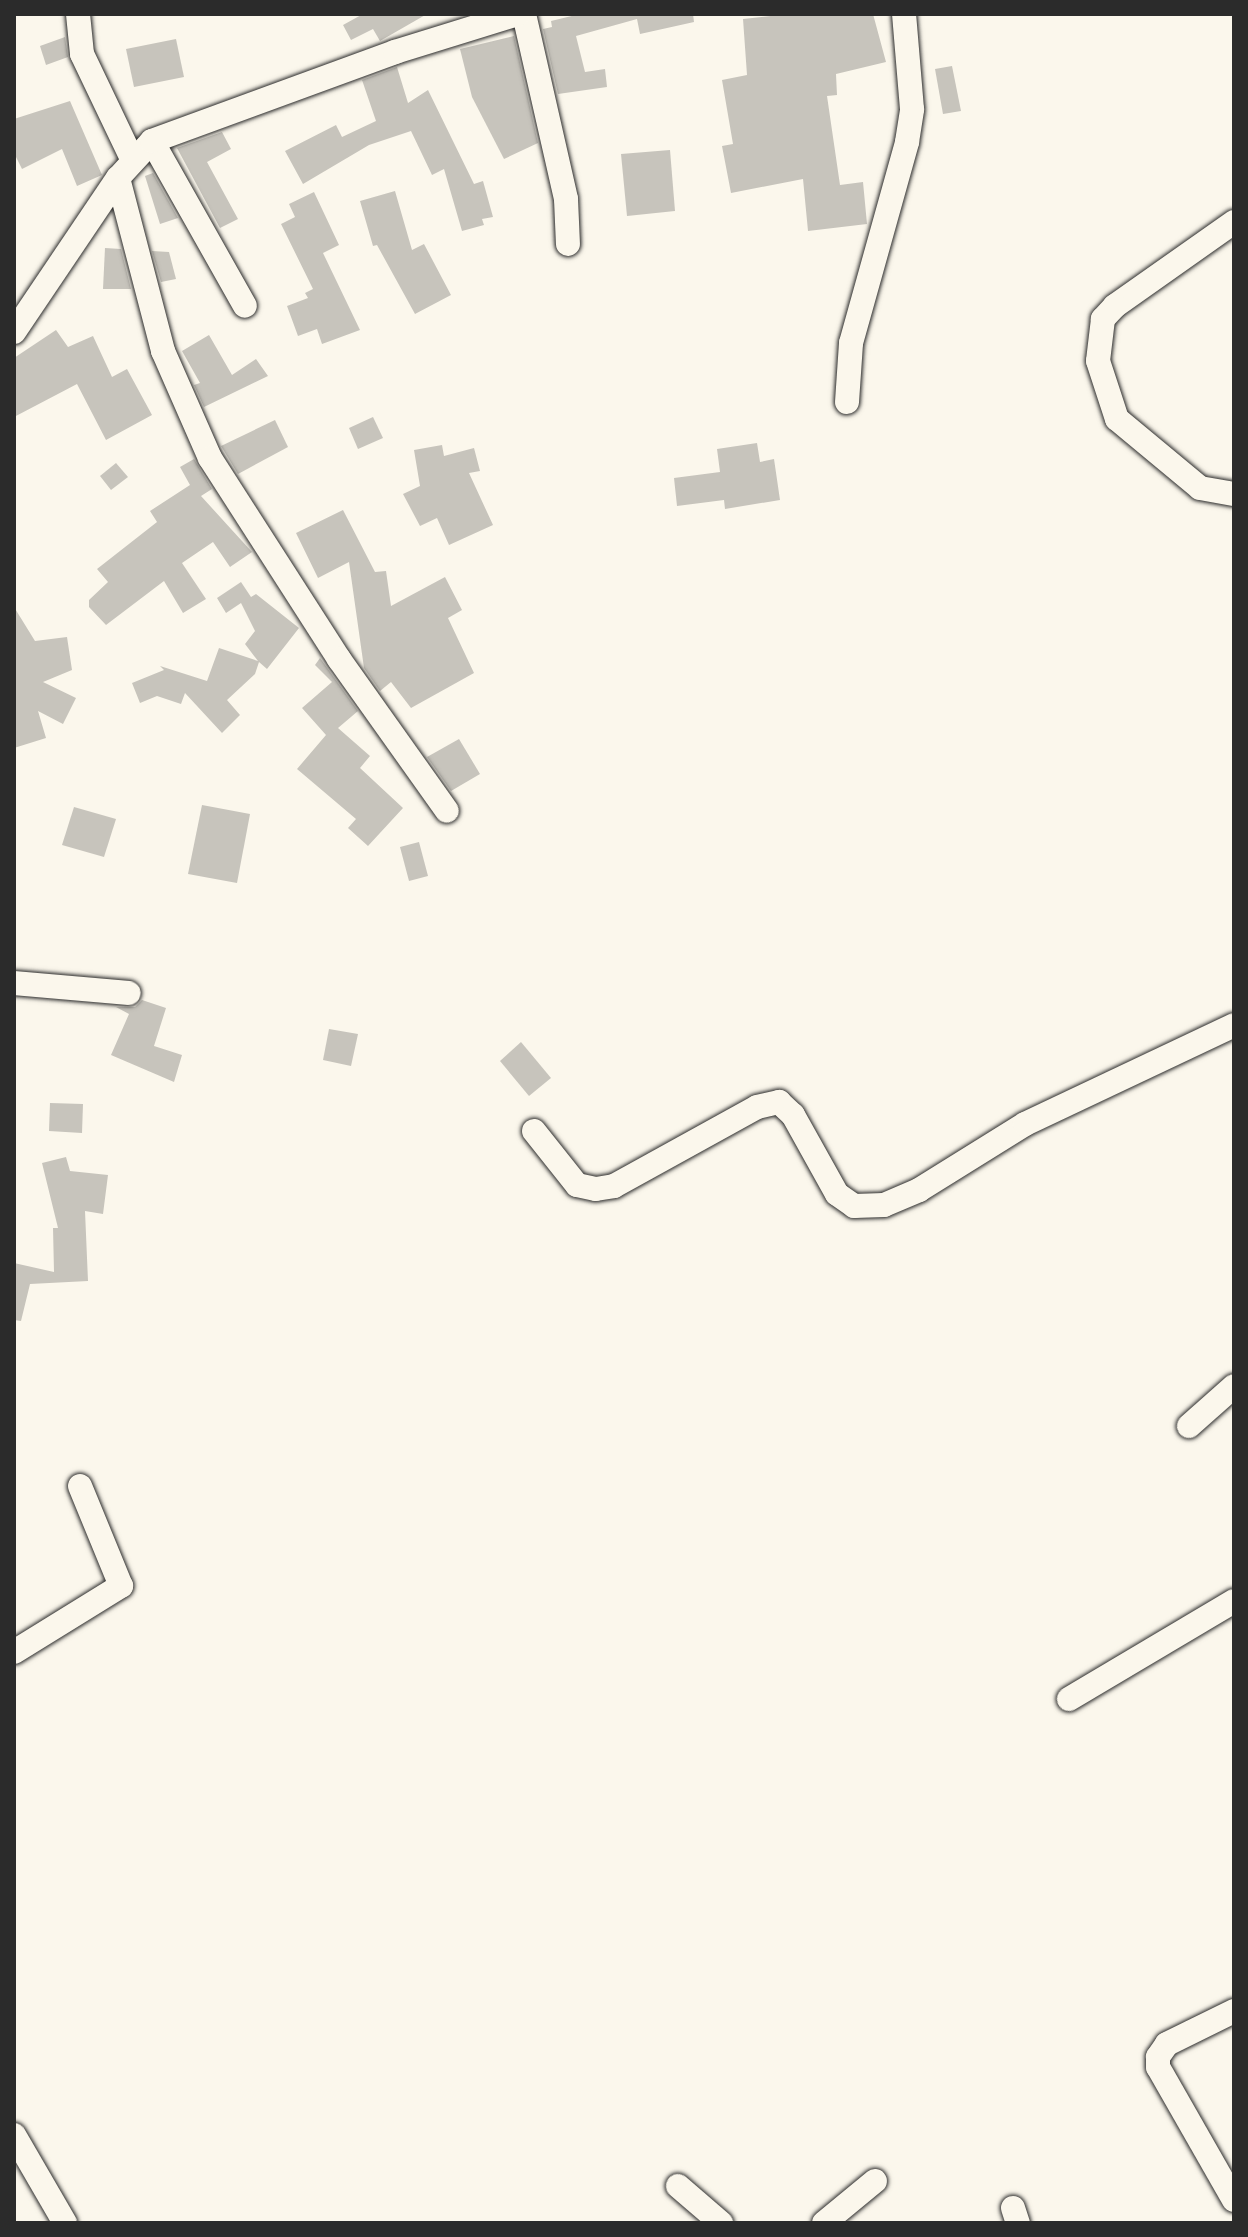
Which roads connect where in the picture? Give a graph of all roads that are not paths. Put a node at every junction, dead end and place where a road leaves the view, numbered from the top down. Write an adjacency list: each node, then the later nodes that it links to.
1 (78, 14): 5 (street)
2 (521, 14): 4 (street); 7 (street)
3 (904, 14): 10 (street)
4 (152, 141): 5 (street); 8 (street)
5 (125, 168): 9 (street); 12 (street)
6 (1234, 222): 11 (street)
7 (568, 244)
8 (245, 306)
9 (14, 332)
10 (847, 402)
11 (1234, 494)
12 (447, 811)
13 (14, 983): 14 (street)
14 (129, 993)
15 (1234, 1025): 16 (street)
16 (534, 1131)
17 (1234, 1386): 18 (street)
18 (1189, 1426)
19 (80, 1486): 21 (street)
20 (1234, 1601): 22 (street)
21 (14, 1652)
22 (1069, 1699)
23 (1234, 2011): 27 (street)
24 (14, 2135): 28 (street)
25 (875, 2181): 30 (street)
26 (678, 2186): 29 (street)
27 (1234, 2200)
28 (65, 2223)
29 (721, 2223)
30 (824, 2223)

